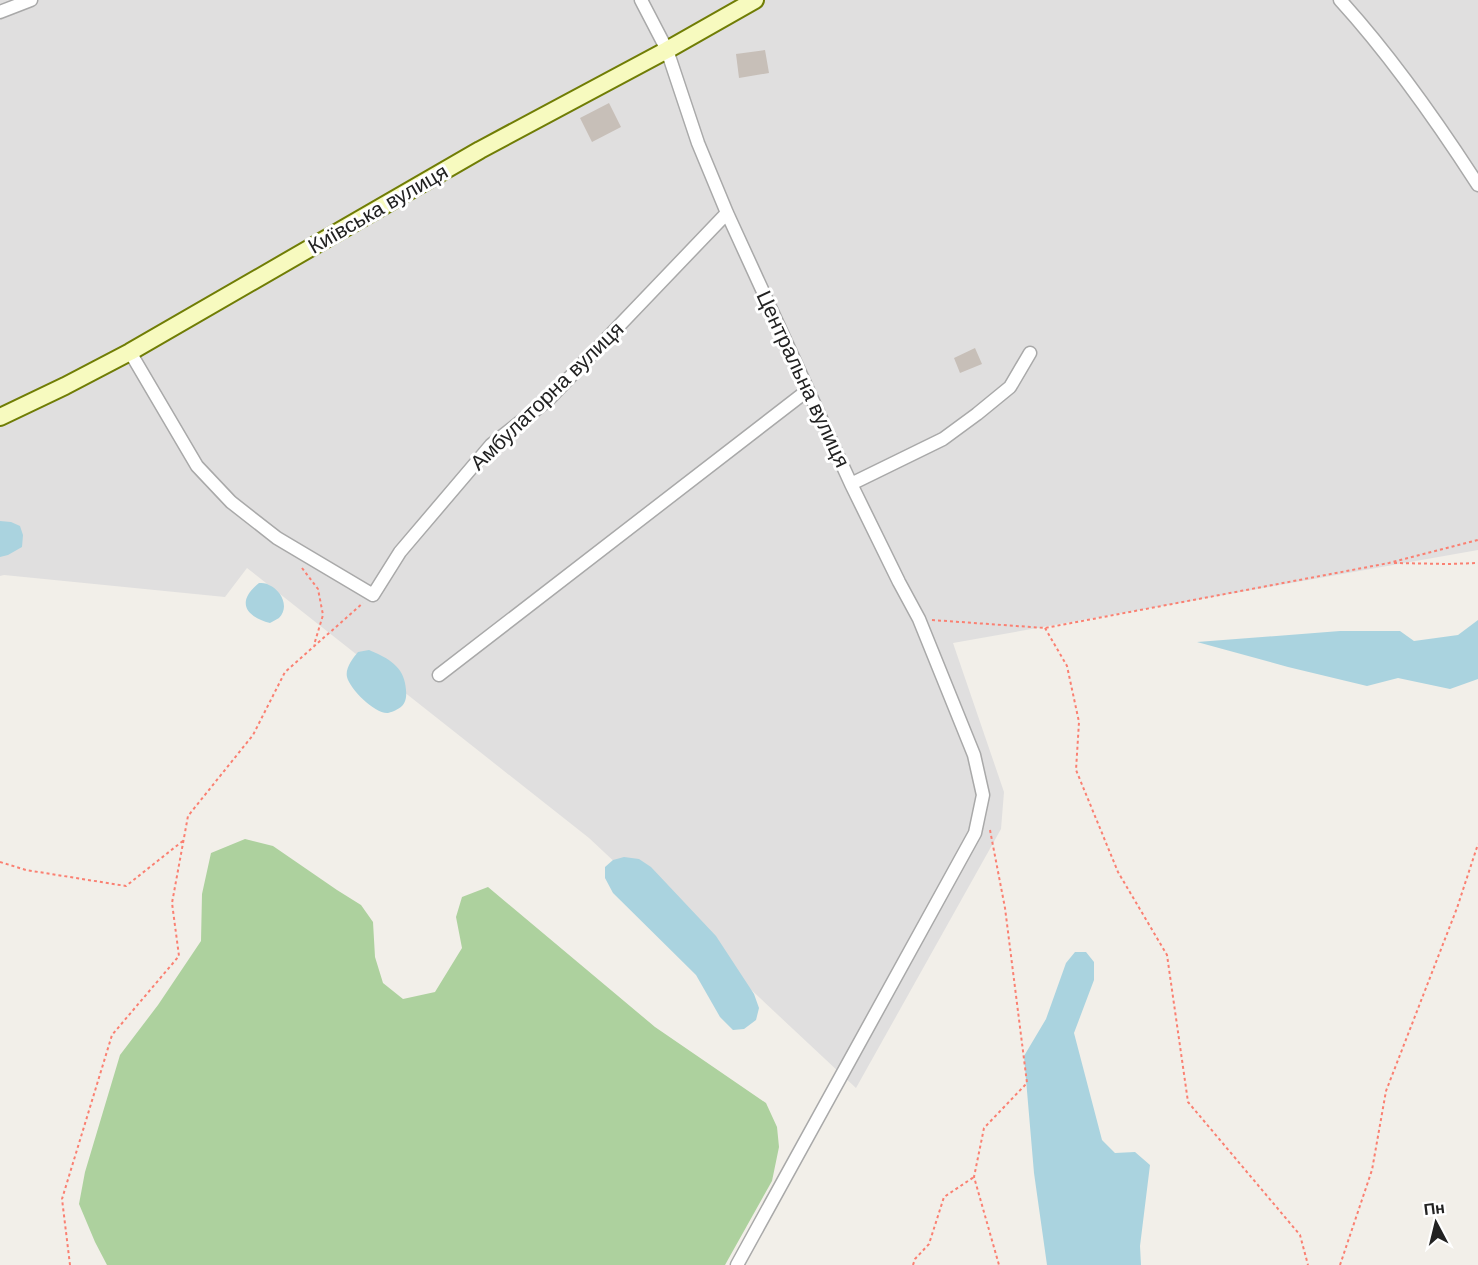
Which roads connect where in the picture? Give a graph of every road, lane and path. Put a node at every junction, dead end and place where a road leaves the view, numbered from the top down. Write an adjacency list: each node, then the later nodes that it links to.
1 (31, 0): 5 (street)
2 (641, 0): 6 (street, Центральна вулиця)
3 (755, 0): 6 (street, Київська вулиця)
4 (1340, 0): 7 (street)
5 (0, 12)
6 (667, 50): 8 (street, Центральна вулиця); 9 (street, Київська вулиця)
7 (1478, 185)
8 (727, 213): 11 (street, Центральна вулиця); 18 (street, Амбулаторна вулиця)
9 (130, 352): 12 (street, Київська вулиця); 18 (street)
10 (1030, 353): 13 (street)
11 (808, 390): 13 (street, Центральна вулиця); 22 (street)
12 (2, 413)
13 (851, 484): 19 (street, Центральна вулиця)
14 (1478, 540): 15 (path)
15 (1389, 563): 16 (path); 20 (path)
16 (1478, 563)
17 (298, 564): 21 (path)
18 (373, 595): 21 (path)
19 (920, 619): 20 (path); 29 (street, Центральна вулиця)
20 (1045, 628): 32 (path)
21 (314, 646): 24 (path)
22 (439, 675)
23 (990, 829): 27 (path)
24 (184, 840): 26 (path); 28 (path)
25 (1478, 844): 33 (path)
26 (0, 862)
27 (974, 1177): 30 (path); 31 (path)
28 (70, 1265)
29 (737, 1265)
30 (913, 1265)
31 (999, 1265)
32 (1308, 1265)
33 (1340, 1265)

